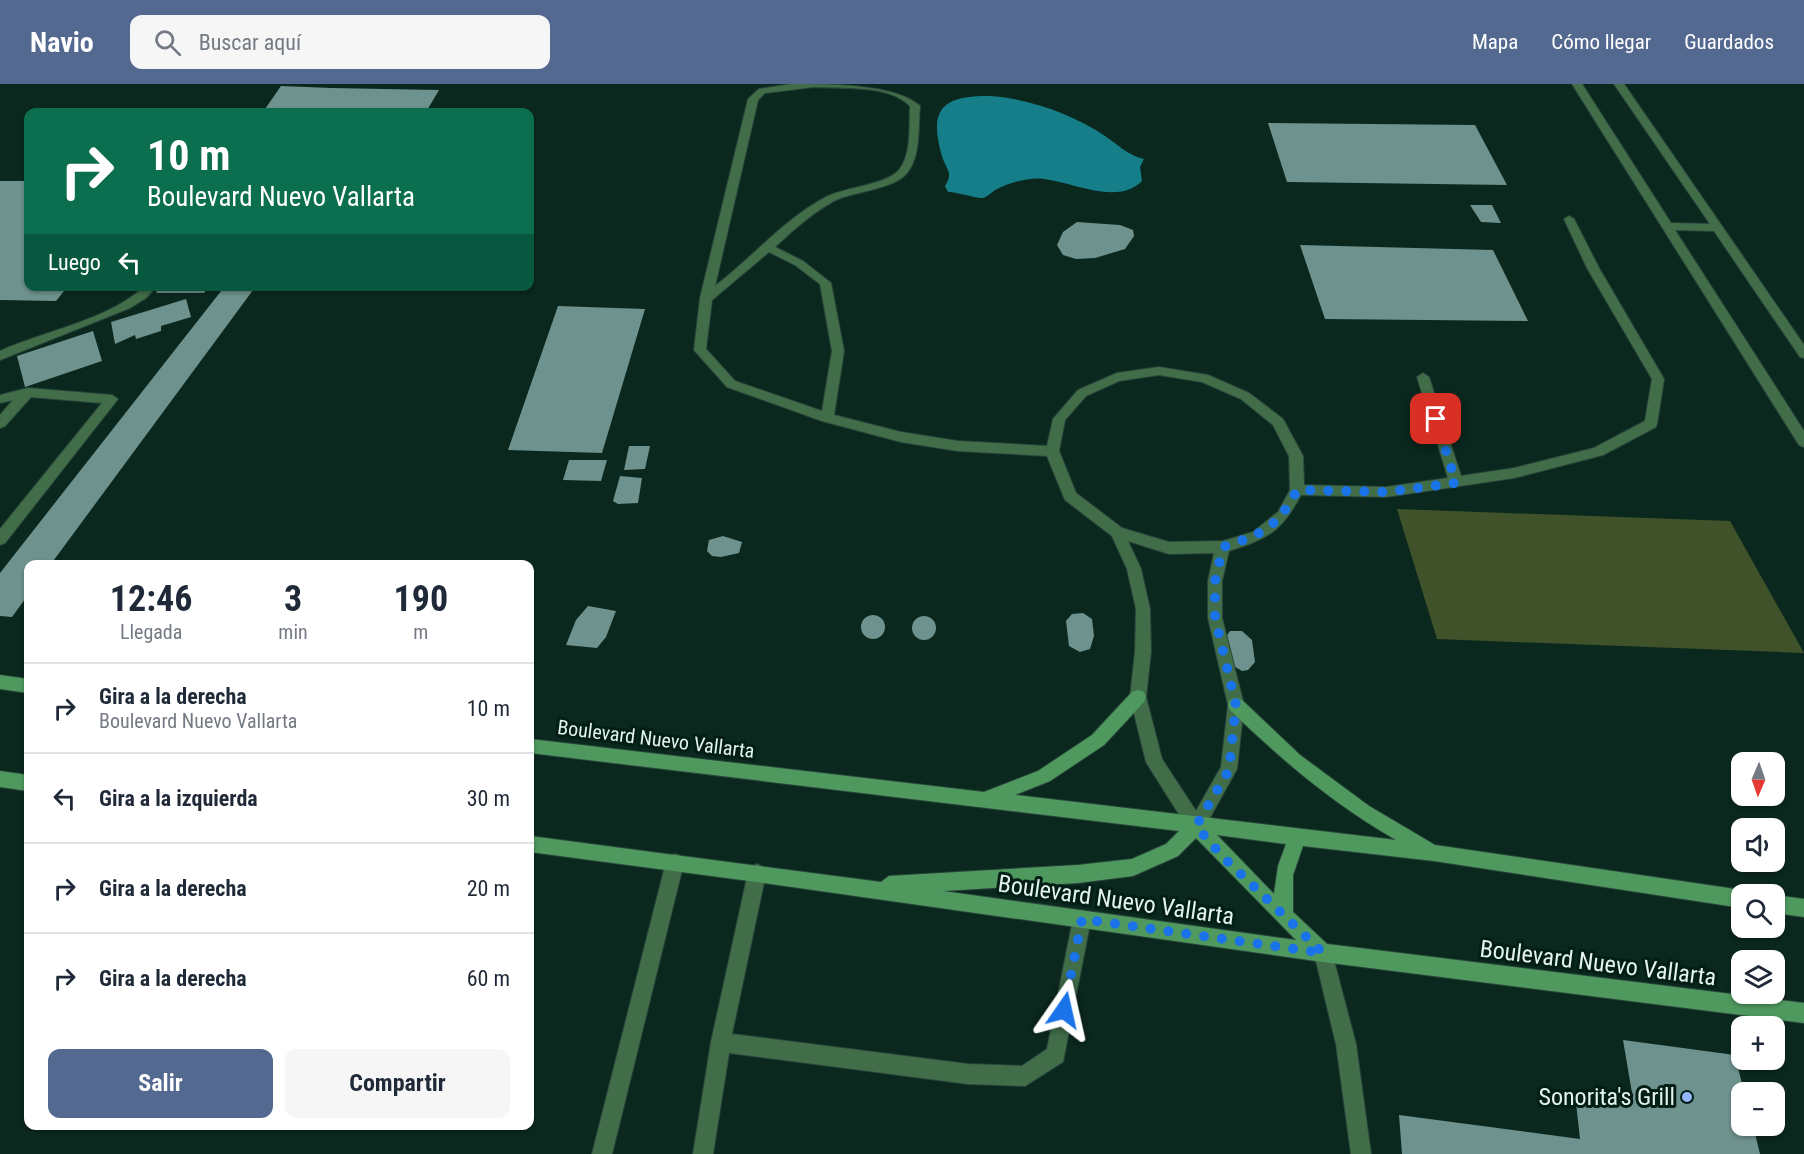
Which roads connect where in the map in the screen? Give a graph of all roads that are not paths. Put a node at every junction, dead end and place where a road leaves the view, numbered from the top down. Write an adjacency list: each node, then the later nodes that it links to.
1 (814, 84): 7 (street); 9 (street)
2 (1577, 84): 5 (street)
3 (1619, 84): 6 (street)
4 (1569, 219): 19 (street)
5 (1667, 226): 6 (street); 17 (street)
6 (1718, 228): 10 (street)
7 (767, 248): 9 (street); 15 (street)
8 (146, 291): 11 (street)
9 (706, 298): 15 (street)
10 (1804, 354)
11 (0, 356)
12 (1423, 377): 19 (street)
13 (28, 392): 14 (street); 16 (street); 22 (street)
14 (0, 399)
15 (827, 418): 18 (street)
16 (0, 423)
17 (1804, 442)
18 (1052, 451): 20 (street); 21 (street)
19 (1456, 483): 20 (street)
20 (1297, 490): 23 (street)
21 (1118, 532): 23 (street); 26 (street)
22 (0, 539)
23 (1223, 547): 27 (street)
24 (0, 682): 25 (main road)
25 (24, 685)
26 (1138, 697): 31 (main road); 32 (street)
27 (1236, 705): 32 (street); 35 (main road)
28 (534, 746): 31 (main road, Boulevard Nuevo Vallarta)
29 (0, 779): 30 (main road)
30 (24, 782)
31 (981, 801): 32 (main road, Boulevard Nuevo Vallarta)
32 (1196, 826): 33 (main road, Boulevard Nuevo Vallarta); 38 (main road); 42 (main road)
33 (1298, 837): 35 (main road, Boulevard Nuevo Vallarta); 42 (main road)
34 (534, 844): 36 (main road, Boulevard Nuevo Vallarta)
35 (1434, 853): 39 (main road, Boulevard Nuevo Vallarta)
36 (675, 862): 37 (main road, Boulevard Nuevo Vallarta); 47 (street)
37 (757, 873): 38 (main road, Boulevard Nuevo Vallarta); 46 (street)
38 (853, 887): 43 (main road, Boulevard Nuevo Vallarta)
39 (1731, 897)
40 (1785, 905): 41 (main road)
41 (1804, 908)
42 (1284, 914): 44 (main road)
43 (1082, 919): 44 (main road, Boulevard Nuevo Vallarta); 46 (street)
44 (1323, 953): 45 (main road, Boulevard Nuevo Vallarta); 49 (street)
45 (1804, 1013)
46 (721, 1042): 48 (street)
47 (602, 1154)
48 (704, 1154)
49 (1361, 1154)

